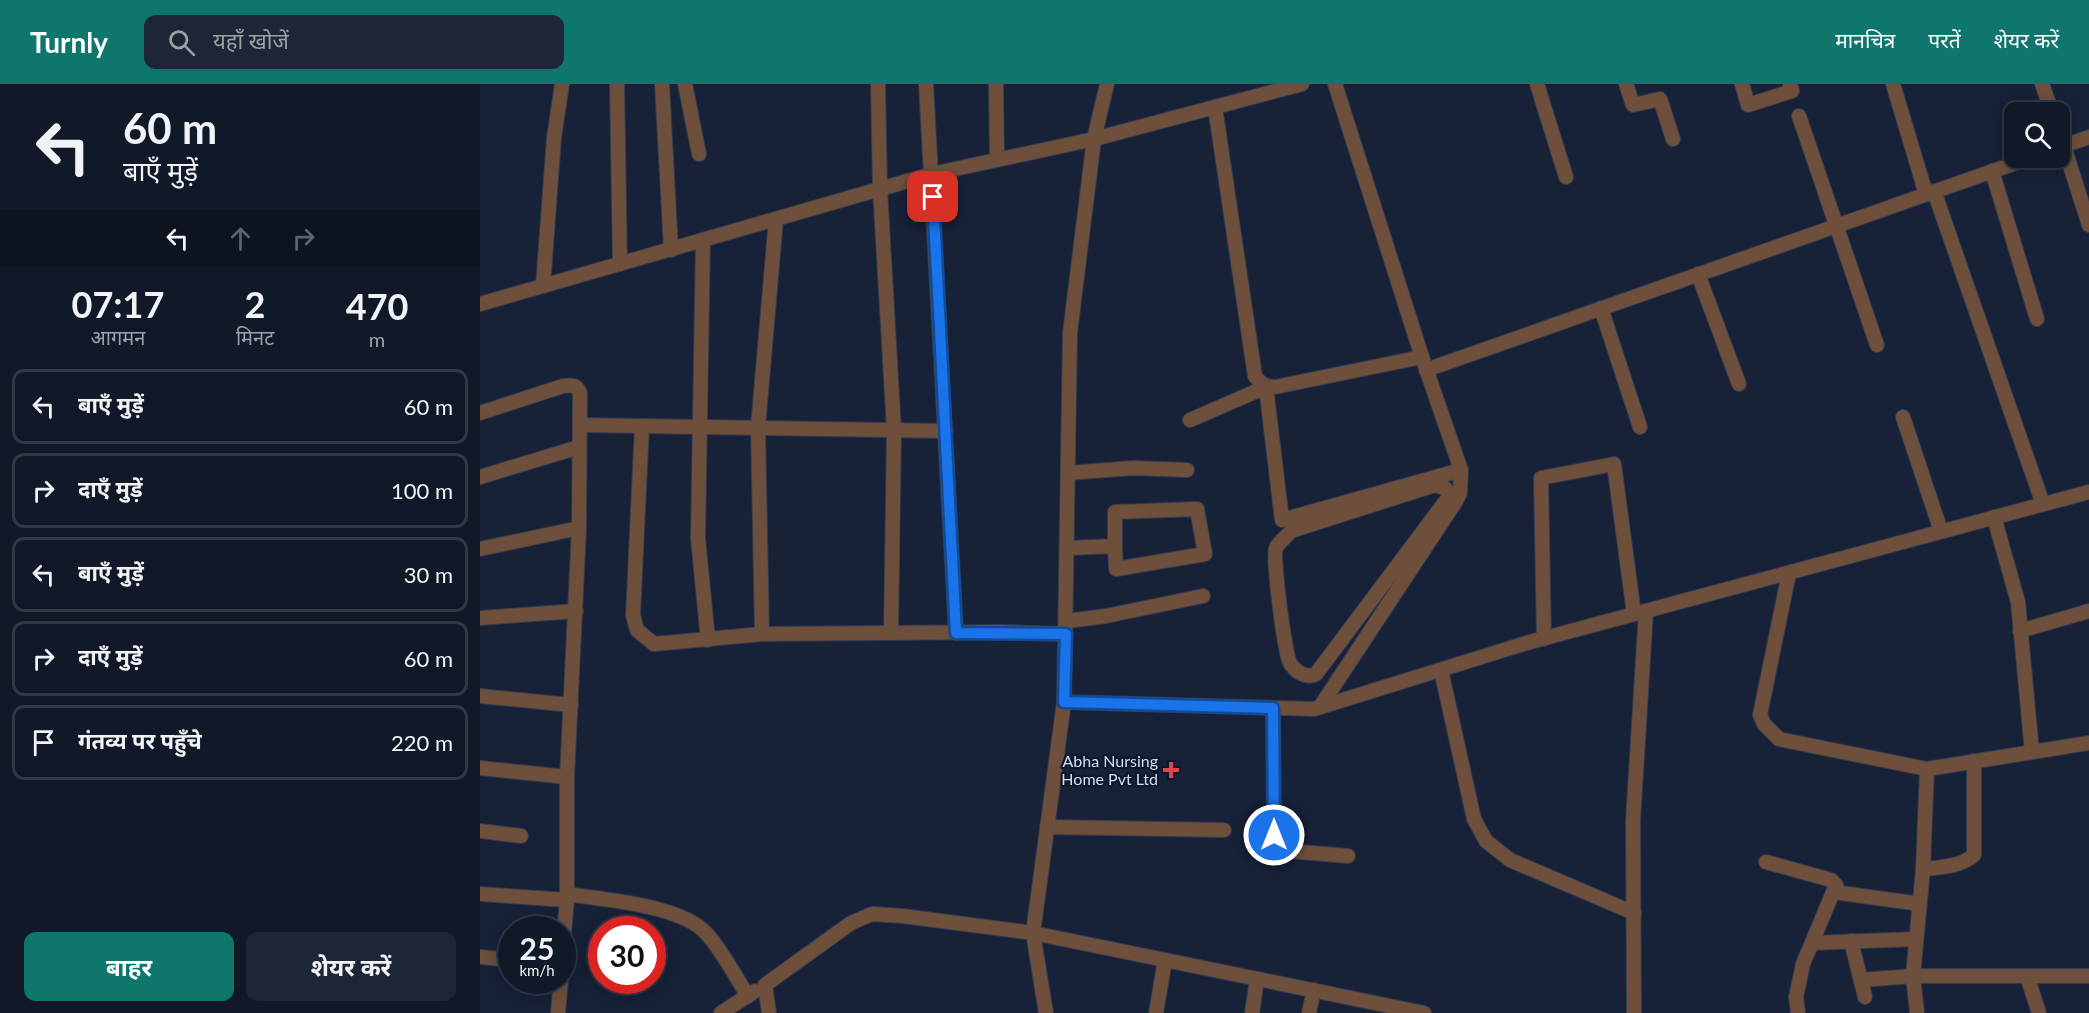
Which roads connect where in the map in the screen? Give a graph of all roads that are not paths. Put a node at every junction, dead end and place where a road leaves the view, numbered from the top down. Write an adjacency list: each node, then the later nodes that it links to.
1 (562, 84): 40 (street)
2 (617, 84): 38 (street)
3 (662, 84): 37 (street)
4 (685, 84): 24 (street)
5 (878, 84): 31 (street)
6 (926, 84): 29 (street)
7 (996, 84): 25 (street)
8 (1107, 84): 21 (street)
9 (1302, 84): 18 (street)
10 (1335, 84): 45 (street)
11 (1537, 84): 30 (street)
12 (1626, 84): 22 (street)
13 (1742, 84): 14 (street)
14 (1790, 84)
15 (1893, 84): 32 (street)
16 (2042, 84): 17 (street)
17 (2048, 102)
18 (1215, 107): 21 (street); 47 (street)
19 (1799, 116): 35 (street)
20 (2089, 137): 23 (street)
21 (1094, 139): 25 (street); 61 (street)
22 (1672, 139)
23 (2070, 140)
24 (699, 154)
25 (997, 160): 29 (street)
26 (2004, 167): 28 (street)
27 (2070, 168): 34 (street)
28 (1992, 171): 32 (street); 43 (street)
29 (932, 174): 31 (street); 57 (street)
30 (1566, 177)
31 (880, 189): 33 (street); 56 (street)
32 (1930, 193): 35 (street); 64 (street)
33 (776, 219): 36 (street); 54 (street)
34 (2089, 225)
35 (1836, 226): 39 (street); 44 (street)
36 (703, 240): 37 (street); 53 (street)
37 (671, 250): 38 (street)
38 (620, 264): 40 (street)
39 (1698, 274): 42 (street); 46 (street)
40 (543, 286): 41 (street)
41 (480, 304)
42 (1601, 308): 45 (street); 55 (street)
43 (2037, 319)
44 (1877, 345)
45 (1424, 364): 47 (street); 60 (street)
46 (1738, 384)
47 (1266, 387): 50 (street); 60 (street)
48 (480, 413): 51 (street)
49 (1903, 417): 67 (street)
50 (1190, 420)
51 (580, 426): 52 (street); 58 (street)
52 (642, 426): 53 (street); 85 (street)
53 (700, 426): 54 (street); 85 (street)
54 (758, 427): 56 (street); 83 (street)
55 (1640, 427)
56 (894, 430): 57 (street); 81 (street)
57 (946, 431): 82 (street)
58 (579, 447): 62 (street); 66 (street)
59 (1187, 470): 61 (street)
60 (1461, 470): 73 (street)
61 (1068, 472): 69 (street)
62 (480, 477)
63 (2089, 492): 64 (street)
64 (2043, 504): 65 (street)
65 (1994, 518): 67 (street); 80 (street)
66 (579, 528): 70 (street); 75 (street)
67 (1941, 531): 71 (street)
68 (1114, 546): 68 (street); 69 (street)
69 (1068, 548): 79 (street)
70 (480, 549)
71 (1789, 573): 77 (street); 96 (street)
72 (1384, 584): 72 (street); 73 (street)
73 (1395, 594): 90 (street)
74 (1203, 596): 79 (street)
75 (576, 611): 78 (street); 89 (street)
76 (2089, 611): 80 (street)
77 (1640, 613): 84 (street); 84 (street); 109 (street)
78 (480, 618)
79 (1066, 628): 82 (street); 88 (street)
80 (2020, 631): 93 (street)
81 (891, 633): 82 (street); 83 (street)
82 (956, 633)
83 (762, 634): 85 (street)
84 (1544, 639): 86 (street)
85 (708, 640)
86 (1441, 670): 90 (street); 109 (street)
87 (480, 696): 89 (street)
88 (1064, 702): 91 (street); 98 (street)
89 (571, 705): 97 (street)
90 (1320, 707): 91 (street)
91 (1273, 708): 102 (street)
92 (2089, 743): 93 (street)
93 (2032, 752): 94 (street)
94 (1974, 761): 96 (street); 104 (street)
95 (480, 768): 97 (street)
96 (1927, 769): 104 (street)
97 (567, 777): 107 (street)
98 (1047, 827): 99 (street); 111 (street)
99 (1224, 830)
100 (480, 831): 101 (street)
101 (521, 836)
102 (1348, 856)
103 (1766, 862): 105 (street)
104 (1923, 869): 108 (street)
105 (1834, 892): 108 (street); 114 (street)
106 (480, 894): 107 (street)
107 (567, 897): 110 (street); 126 (street)
108 (1920, 904): 112 (street)
109 (1634, 913): 137 (street)
110 (565, 916)
111 (1033, 933): 117 (street); 123 (street); 132 (street)
112 (1916, 939): 113 (street); 118 (street)
113 (1851, 941): 114 (street); 122 (street)
114 (1812, 943): 138 (street)
115 (480, 957): 116 (street)
116 (498, 959)
117 (1165, 960): 121 (street); 133 (street)
118 (1913, 976): 119 (street); 122 (street); 139 (street)
119 (2027, 976): 120 (street); 140 (street)
120 (2089, 976)
121 (1257, 979): 124 (street); 134 (street)
122 (1861, 980): 127 (street)
123 (765, 985): 126 (street); 131 (street)
124 (1314, 990): 128 (street); 135 (street)
125 (560, 994): 129 (street)
126 (748, 996): 130 (street)
127 (1865, 998)
128 (1369, 1007): 136 (street)
129 (558, 1013)
130 (721, 1013)
131 (769, 1013)
132 (1046, 1013)
133 (1156, 1013)
134 (1252, 1013)
135 (1309, 1013)
136 (1424, 1013)
137 (1634, 1013)
138 (1798, 1013)
139 (1917, 1013)
140 (2039, 1013)

